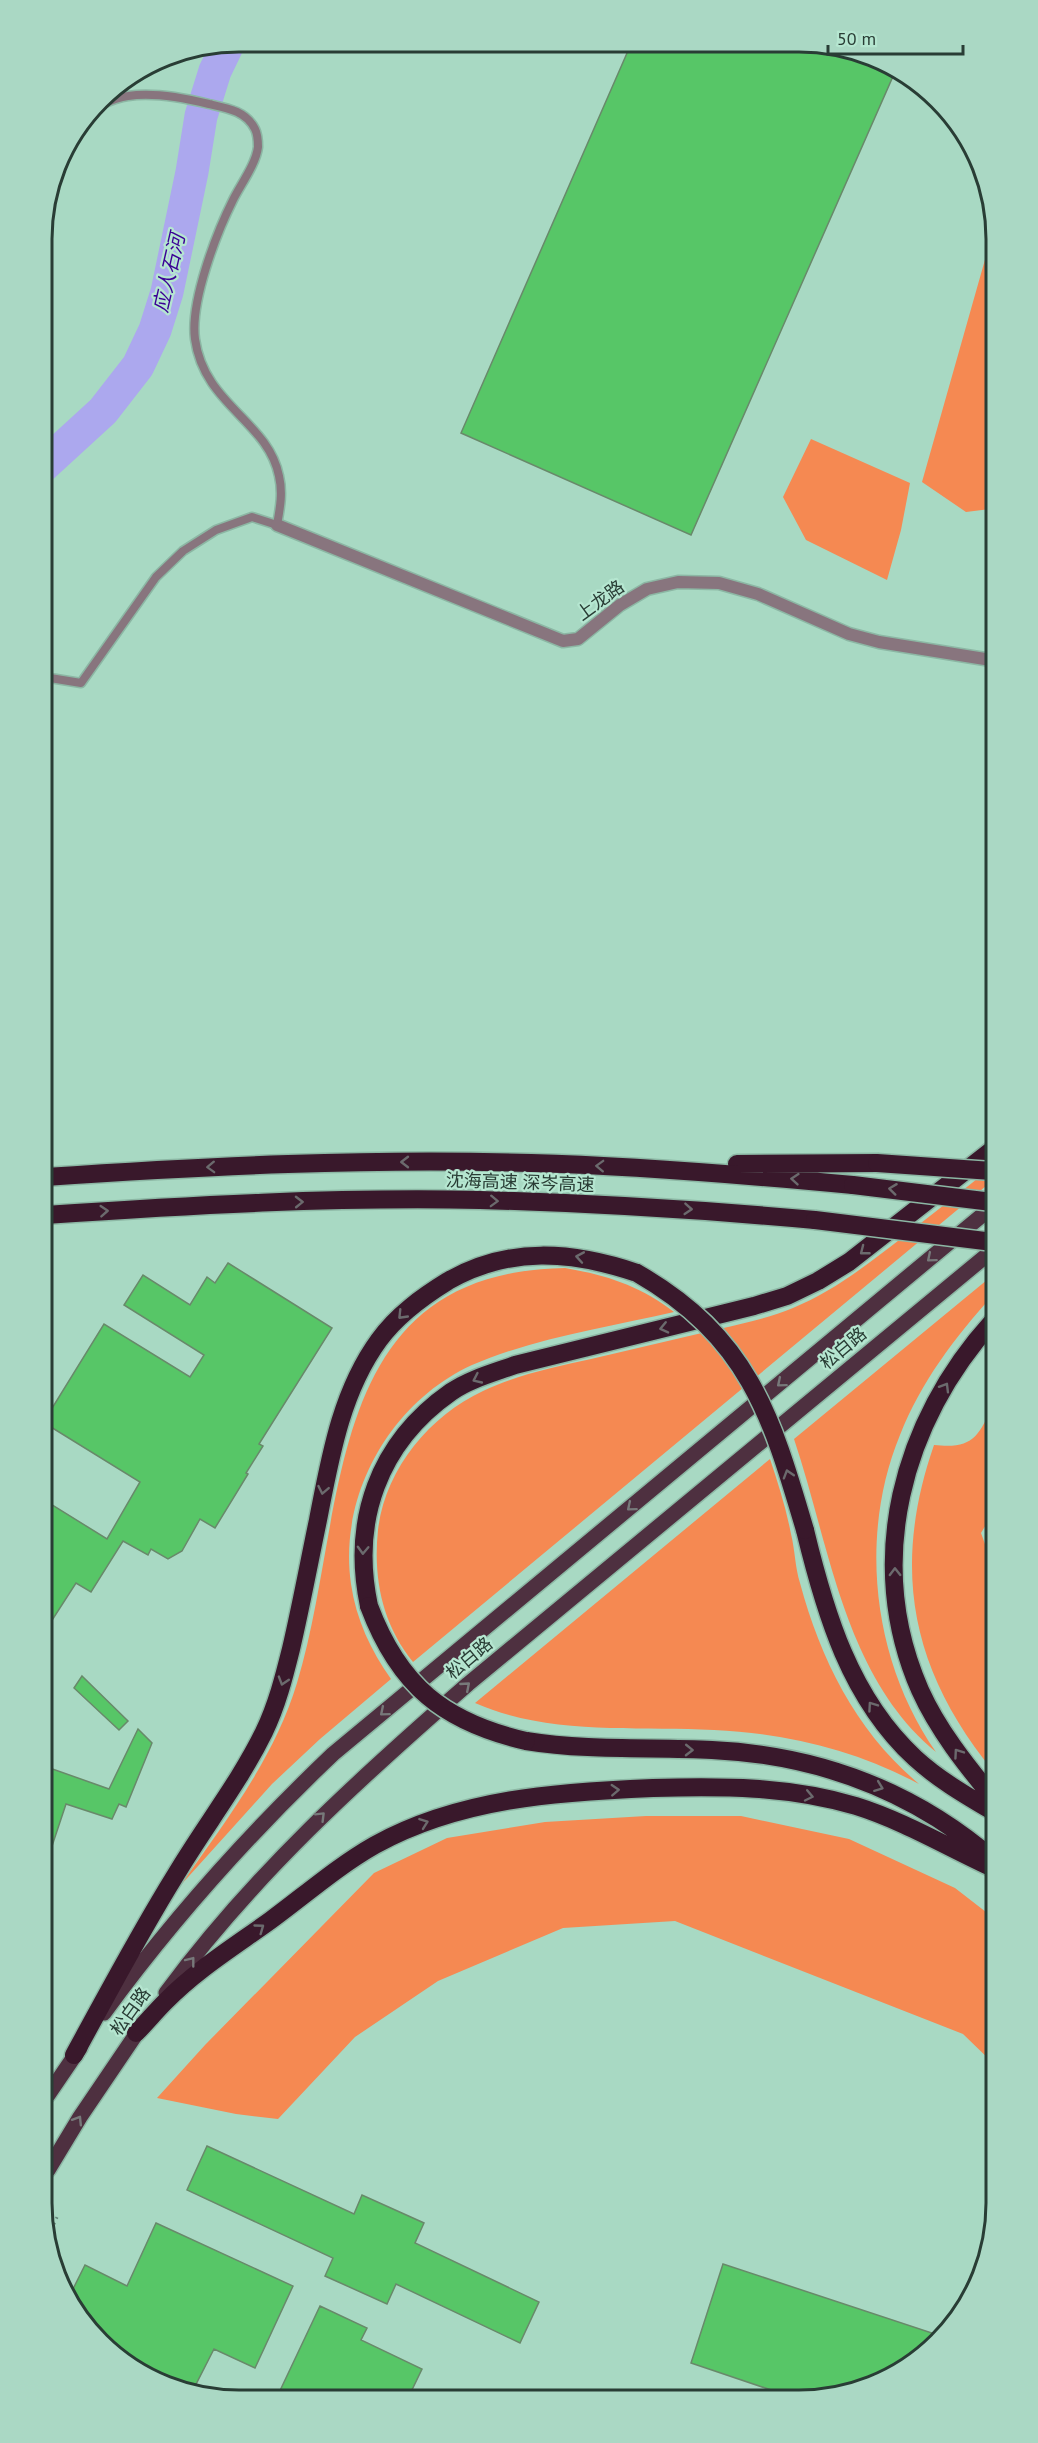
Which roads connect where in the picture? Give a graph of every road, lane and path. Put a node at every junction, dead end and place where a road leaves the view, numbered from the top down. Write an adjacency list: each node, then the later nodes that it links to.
1 (115, 100): 2 (lane)
2 (277, 525): 3 (street, 上龙路); 4 (lane)
3 (986, 659)
4 (53, 678)
5 (986, 1155): 17 (highway, one-way to 17, bridge)
6 (642, 1168): 7 (highway, bridge); 8 (highway, 沈海高速 深岑高速, one-way to 8); 9 (highway, 沈海高速 深岑高速, one-way to 6, bridge)
7 (986, 1171)
8 (53, 1176)
9 (986, 1201)
10 (986, 1214): 20 (main road, 松白路, one-way to 20)
11 (53, 1215): 12 (highway, 沈海高速 深岑高速, one-way to 12, bridge)
12 (985, 1241)
13 (985, 1256): 19 (main road, 松白路, one-way to 13)
14 (985, 1331): 15 (highway, one-way to 14)
15 (985, 1788)
16 (985, 1807): 20 (highway, one-way to 20, bridge)
17 (985, 1855)
18 (985, 1865): 19 (highway, one-way to 18)
19 (136, 2033): 22 (main road, 松白路, one-way to 19)
20 (74, 2055): 21 (main road, 松白路)
21 (52, 2089)
22 (52, 2163)
23 (58, 2215): 24 (path)
24 (54, 2225)

